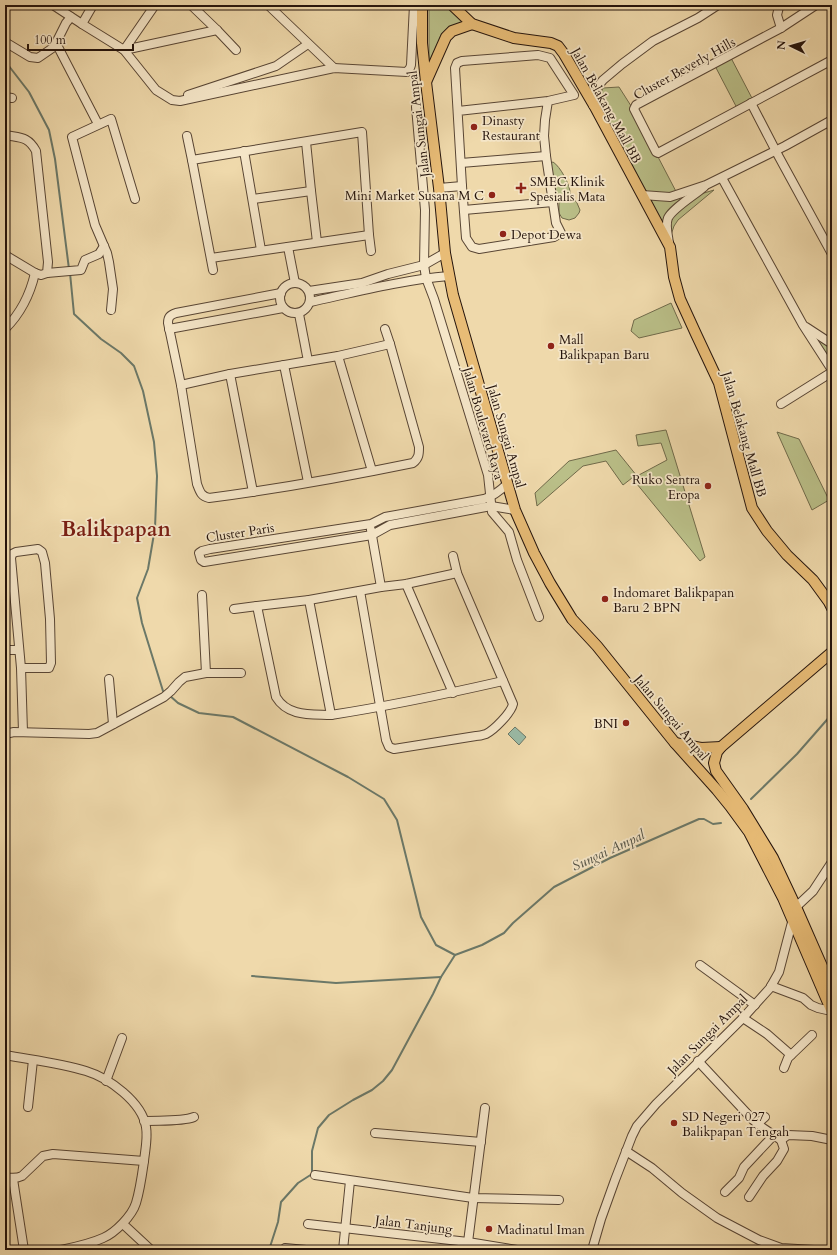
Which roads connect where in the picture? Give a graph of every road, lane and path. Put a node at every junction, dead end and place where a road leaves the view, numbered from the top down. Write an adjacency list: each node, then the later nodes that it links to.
1 (53, 5): 12 (street)
2 (93, 5): 13 (street)
3 (155, 5): 20 (street)
4 (191, 5): 16 (street)
5 (268, 5): 19 (street)
6 (414, 5): 23 (street)
7 (422, 5): 24 (main road, Jalan Sungai Ampal)
8 (452, 5): 14 (main road, Jalan Belakang Mall BB)
9 (718, 5): 26 (street)
10 (782, 5): 15 (street)
11 (816, 5): 15 (street, Cluster Beverly Hills)
12 (71, 17): 13 (street); 18 (street)
13 (82, 24): 20 (street)
14 (472, 24): 24 (main road); 25 (main road, Jalan Belakang Mall BB)
15 (781, 28): 29 (street, Cluster Beverly Hills)
16 (217, 30): 20 (street); 21 (street)
17 (5, 42): 18 (street)
18 (56, 43): 34 (street)
19 (308, 44): 23 (street); 27 (street)
20 (124, 50): 27 (street)
21 (236, 50)
22 (832, 60): 29 (street, Cluster Beverly Hills)
23 (334, 68): 27 (street)
24 (426, 82): 46 (main road, Jalan Sungai Ampal)
25 (583, 87): 26 (street); 30 (main road, Jalan Belakang Mall BB)
26 (594, 91): 30 (street)
27 (172, 100)
28 (548, 101): 32 (street); 32 (street); 40 (street)
29 (751, 103): 39 (street)
30 (593, 104): 48 (main road, Jalan Belakang Mall BB)
31 (416, 107): 64 (street, Jalan Boulevard Raya)
32 (458, 111): 42 (street)
33 (832, 120): 39 (street)
34 (98, 124): 49 (street); 55 (street)
35 (5, 135): 67 (street)
36 (187, 136): 41 (street)
37 (306, 142): 38 (street); 47 (street); 53 (street)
38 (244, 151): 41 (street); 50 (street)
39 (777, 154): 43 (street); 61 (street)
40 (546, 156): 42 (street); 51 (street)
41 (192, 160): 63 (street)
42 (461, 163): 45 (street)
43 (722, 178): 44 (street); 77 (street)
44 (706, 185): 48 (street); 57 (street)
45 (462, 186): 46 (street); 52 (street)
46 (439, 188): 60 (main road, Jalan Sungai Ampal)
47 (310, 191): 50 (street); 54 (street)
48 (642, 195): 57 (main road, Jalan Belakang Mall BB)
49 (134, 198)
50 (253, 199): 58 (street)
51 (553, 202): 52 (street); 52 (street)
52 (464, 210)
53 (369, 235): 54 (street); 59 (street)
54 (317, 242): 56 (street)
55 (104, 246): 67 (street); 75 (street)
56 (288, 247): 58 (street); 70 (street)
57 (670, 247): 107 (main road, Jalan Belakang Mall BB)
58 (261, 250): 63 (street)
59 (371, 251)
60 (445, 253): 64 (street); 68 (main road, Jalan Sungai Ampal)
61 (832, 254)
62 (5, 255): 66 (street)
63 (210, 258): 65 (street)
64 (424, 265): 69 (street, Jalan Boulevard Raya); 71 (street)
65 (213, 270)
66 (35, 273): 67 (street); 79 (street)
67 (48, 273)
68 (449, 276): 69 (street); 92 (main road, Jalan Sungai Ampal)
69 (426, 278): 73 (street); 94 (street, Jalan Boulevard Raya)
70 (295, 283): 71 (street); 72 (street)
71 (309, 291): 73 (street)
72 (281, 293): 74 (street); 78 (street)
73 (310, 302): 76 (street)
74 (283, 308): 76 (street); 78 (street)
75 (112, 310)
76 (299, 314): 84 (street)
77 (803, 325): 82 (street); 86 (street)
78 (173, 328): 88 (street)
79 (5, 329)
80 (385, 329): 81 (street)
81 (390, 344): 83 (street); 90 (street)
82 (832, 344)
83 (338, 356): 84 (street); 90 (street)
84 (308, 361): 85 (street)
85 (284, 365): 87 (street); 91 (street)
86 (832, 371): 89 (street)
87 (230, 374): 88 (street); 93 (street)
88 (181, 385): 93 (street)
89 (781, 404)
90 (372, 471): 91 (street)
91 (308, 482): 93 (street)
92 (507, 484): 94 (street); 97 (main road, Jalan Sungai Ampal)
93 (253, 492)
94 (487, 498): 95 (street, Jalan Boulevard Raya); 96 (street, Cluster Paris)
95 (491, 506): 96 (street, Cluster Paris); 97 (street); 110 (street, Jalan Boulevard Raya)
96 (460, 508): 98 (street, Cluster Paris); 99 (street, Cluster Paris)
97 (515, 510): 125 (main road, Jalan Sungai Ampal)
98 (371, 524): 99 (street); 99 (street, Cluster Paris)
99 (372, 535): 103 (street)
100 (453, 556): 101 (street)
101 (457, 573): 102 (street); 118 (street)
102 (406, 584): 103 (street); 119 (street)
103 (381, 587): 104 (street)
104 (360, 591): 106 (street); 120 (street)
105 (202, 595): 115 (street)
106 (309, 600): 108 (street); 121 (street)
107 (831, 603)
108 (257, 606): 109 (street); 121 (street)
109 (234, 609)
110 (539, 617)
111 (5, 650): 112 (street)
112 (19, 650): 114 (street); 114 (street)
113 (832, 652): 126 (main road)
114 (21, 668): 123 (street)
115 (206, 673): 116 (street); 122 (street)
116 (241, 673)
117 (109, 678): 122 (street)
118 (503, 681): 119 (street); 120 (street)
119 (453, 693): 120 (street)
120 (381, 707): 121 (street)
121 (331, 715)
122 (113, 724): 123 (street)
123 (23, 732): 124 (street)
124 (5, 734)
125 (675, 743): 126 (main road); 127 (main road, Jalan Sungai Ampal)
126 (721, 747): 127 (main road)
127 (737, 806): 128 (main road, Jalan Sungai Ampal)
128 (753, 833): 130 (main road, Jalan Sungai Ampal); 131 (main road, Jalan Sungai Ampal)
129 (832, 862): 130 (street)
130 (796, 907): 131 (street); 134 (main road, Jalan Sungai Ampal)
131 (793, 923): 133 (street, Jalan Sungai Ampal); 136 (main road)
132 (700, 965): 135 (street)
133 (771, 986): 135 (street, Jalan Sungai Ampal); 136 (street)
134 (832, 989)
135 (755, 1005): 137 (street, Jalan Sungai Ampal)
136 (832, 1011)
137 (743, 1018): 141 (street); 143 (street, Jalan Sungai Ampal)
138 (812, 1035): 141 (street)
139 (122, 1038): 145 (street)
140 (5, 1055): 142 (street)
141 (791, 1055): 144 (street)
142 (33, 1060): 145 (street); 146 (street)
143 (698, 1061): 151 (street); 156 (street, Jalan Sungai Ampal)
144 (784, 1068)
145 (106, 1081): 150 (street)
146 (28, 1108)
147 (484, 1108): 155 (street)
148 (765, 1117): 151 (street)
149 (194, 1118): 150 (street)
150 (144, 1121): 157 (street)
151 (758, 1124): 153 (street)
152 (375, 1133): 155 (street)
153 (778, 1138): 154 (street); 161 (street); 162 (street)
154 (832, 1140)
155 (481, 1142): 163 (street)
156 (626, 1151): 176 (street, Jalan Sungai Ampal); 177 (street)
157 (144, 1161): 159 (street); 165 (street)
158 (315, 1175): 160 (street)
159 (9, 1178): 170 (street)
160 (350, 1181): 163 (street); 167 (street)
161 (725, 1192)
162 (749, 1197)
163 (473, 1198): 164 (street); 168 (street)
164 (559, 1200)
165 (123, 1224): 171 (street); 172 (street)
166 (308, 1224): 167 (street, Jalan Tanjung)
167 (345, 1228): 168 (street, Jalan Tanjung); 174 (street)
168 (468, 1246): 175 (street, Jalan Tanjung)
169 (285, 1248): 173 (street)
170 (24, 1250)
171 (61, 1250)
172 (151, 1250)
173 (306, 1250)
174 (343, 1250)
175 (517, 1250)
176 (592, 1250)
177 (814, 1250)

